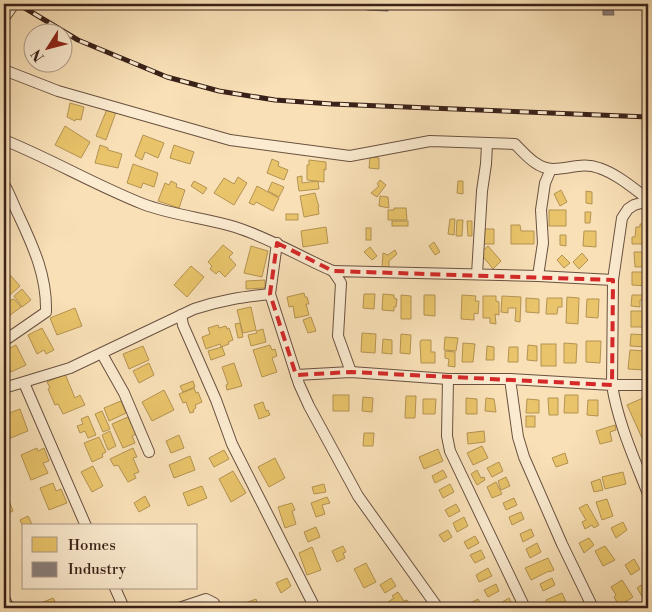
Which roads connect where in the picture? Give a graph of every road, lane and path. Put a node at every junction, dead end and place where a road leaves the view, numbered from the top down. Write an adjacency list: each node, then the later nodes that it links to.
1 (14, 4): 2 (street)
2 (4, 18)
3 (4, 70): 5 (street)
4 (4, 140): 9 (street)
5 (487, 144): 6 (street); 11 (street)
6 (551, 169): 8 (street); 12 (street)
7 (4, 184): 16 (street)
8 (648, 200): 13 (street)
9 (277, 243): 10 (street); 14 (street)
10 (333, 271): 11 (street); 18 (street)
11 (477, 274): 12 (street)
12 (538, 276): 13 (street)
13 (613, 280): 23 (street)
14 (270, 294): 15 (street); 19 (street)
15 (181, 315): 17 (street); 35 (street)
16 (4, 342)
17 (102, 354): 22 (street); 26 (street)
18 (351, 372): 19 (street); 21 (street)
19 (296, 375): 36 (street)
20 (510, 379): 21 (street); 23 (street); 38 (street)
21 (448, 380): 37 (street)
22 (24, 383): 25 (street); 28 (street)
23 (612, 385): 24 (street); 27 (street)
24 (648, 385)
25 (4, 388)
26 (149, 452)
27 (648, 494)
28 (85, 524)
29 (116, 590): 32 (street)
30 (4, 598): 31 (street)
31 (9, 608)
32 (124, 608)
33 (179, 608): 34 (street)
34 (216, 608)
35 (315, 608)
36 (438, 608)
37 (525, 608)
38 (593, 608)

